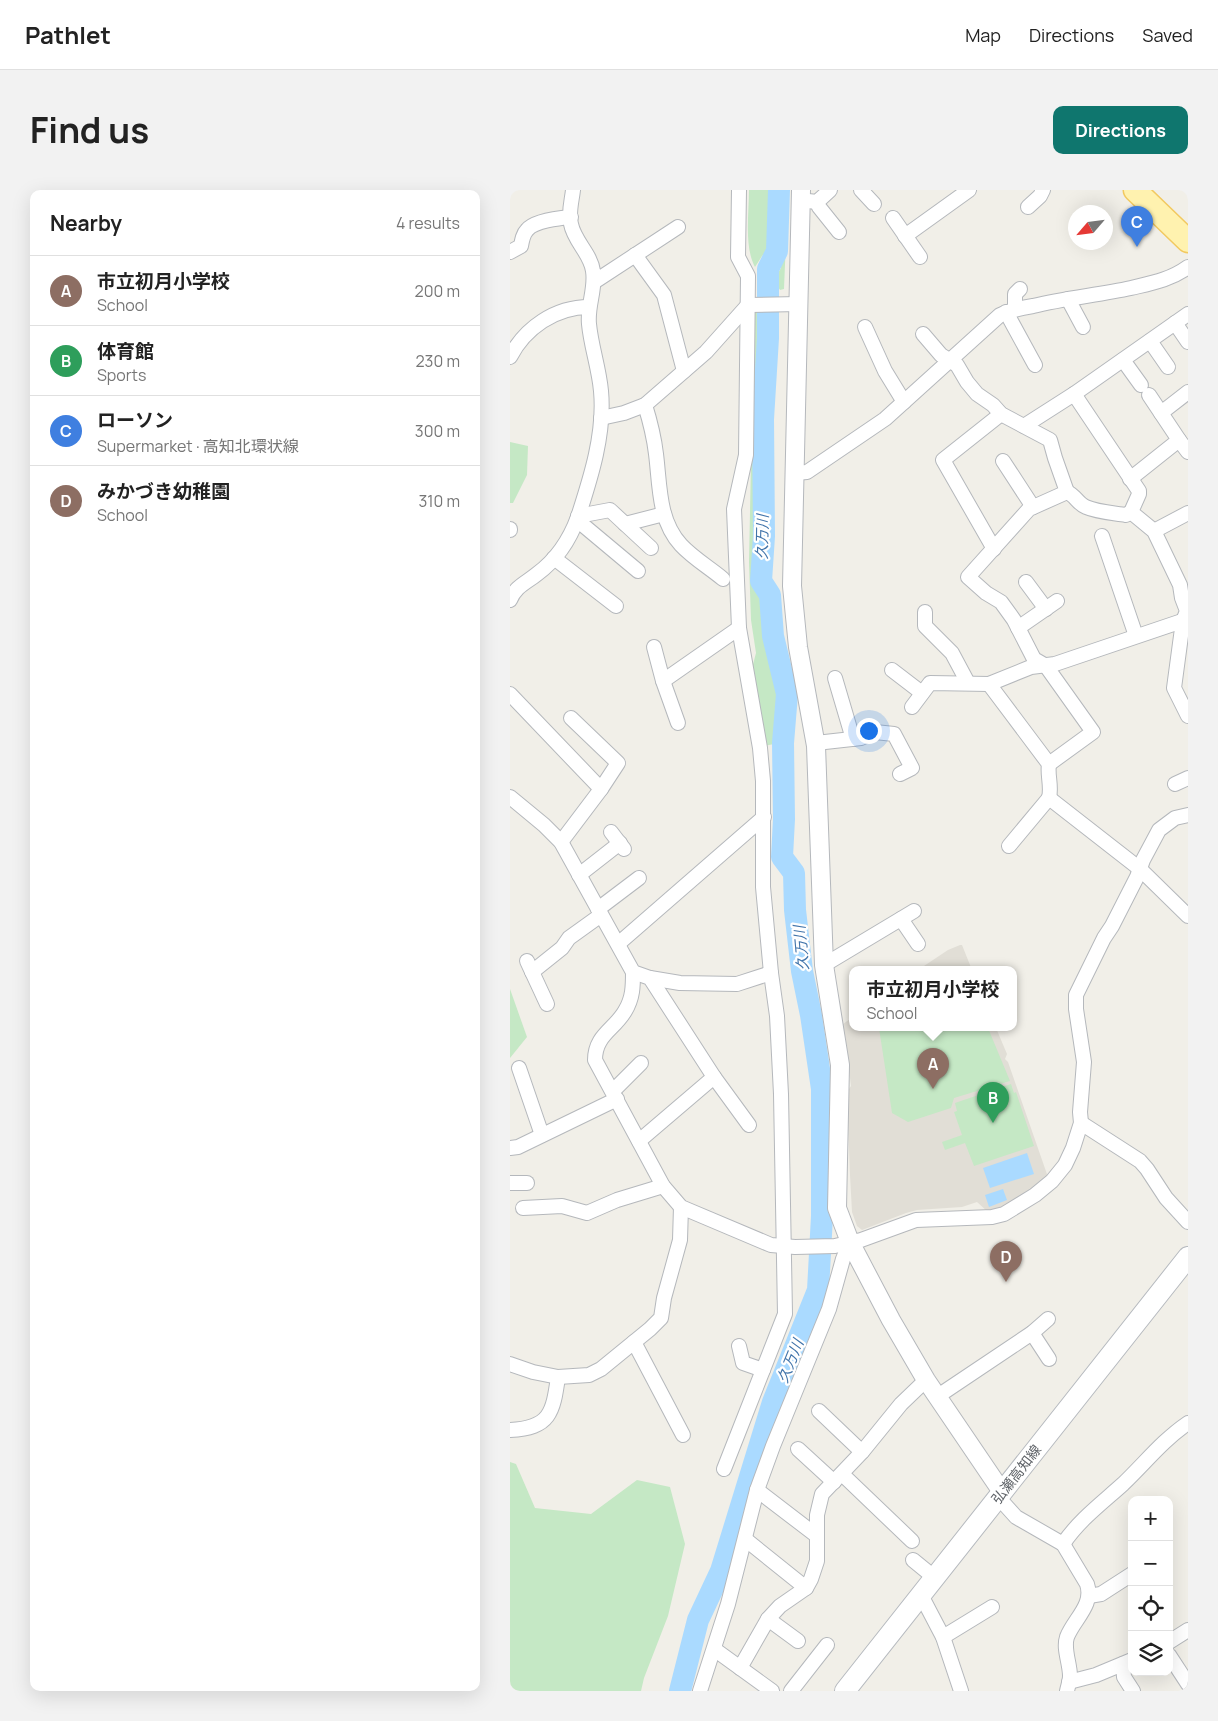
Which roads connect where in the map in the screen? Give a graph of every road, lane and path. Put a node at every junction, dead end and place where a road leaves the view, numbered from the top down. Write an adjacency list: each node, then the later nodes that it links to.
1 (574, 190): 11 (street)
2 (739, 190): 25 (street)
3 (830, 190): 8 (street)
4 (861, 190): 9 (street)
5 (969, 190): 15 (street)
6 (1043, 190): 10 (street)
7 (1135, 190): 16 (main road)
8 (806, 197): 14 (street); 24 (street)
9 (874, 204)
10 (1028, 207)
11 (570, 217): 17 (street); 21 (street)
12 (893, 218): 15 (street)
13 (678, 227): 18 (street)
14 (839, 232)
15 (906, 236): 19 (street)
16 (1188, 241)
17 (510, 252)
18 (635, 255): 21 (street); 40 (street)
19 (920, 257)
20 (1188, 267): 23 (street)
21 (594, 282): 26 (street)
22 (1020, 289): 27 (street)
23 (1068, 299): 27 (street); 30 (street)
24 (794, 304): 25 (street); 52 (street)
25 (751, 305): 40 (street); 73 (street)
26 (589, 307): 35 (street); 47 (street)
27 (1010, 310): 37 (street); 38 (street)
28 (1188, 314): 29 (street)
29 (1175, 323): 33 (street); 34 (street)
30 (1083, 327)
31 (865, 328): 43 (street)
32 (923, 334): 37 (street)
33 (1150, 341): 36 (street); 39 (street)
34 (1188, 342)
35 (510, 357)
36 (1123, 360): 42 (street); 45 (street)
37 (948, 361): 43 (street); 46 (street)
38 (1035, 365)
39 (1168, 366)
40 (684, 371): 44 (street)
41 (1188, 392): 45 (street)
42 (1074, 394): 48 (street); 53 (street)
43 (904, 402): 52 (street)
44 (645, 404): 47 (street); 58 (street)
45 (1162, 413): 49 (street)
46 (1001, 414): 48 (street); 64 (street)
47 (601, 418): 59 (street)
48 (1024, 426): 54 (street)
49 (1179, 440): 50 (street); 53 (street)
50 (1188, 452)
51 (1003, 460): 55 (street)
52 (795, 473): 91 (street)
53 (1130, 479): 56 (street)
54 (1067, 492): 55 (street); 56 (street)
55 (1033, 507): 64 (street)
56 (1131, 512): 61 (street)
57 (1188, 513): 61 (street)
58 (664, 514): 60 (street); 67 (street)
59 (578, 518): 60 (street); 65 (street); 66 (street)
60 (625, 524): 63 (street)
61 (1154, 531): 72 (street)
62 (1102, 536): 75 (street)
63 (651, 548)
64 (994, 549): 74 (street)
65 (554, 558): 69 (street); 70 (street)
66 (638, 571)
67 (723, 579)
68 (1026, 582): 74 (street)
69 (511, 594)
70 (616, 606)
71 (925, 612): 82 (street)
72 (1186, 620): 75 (street); 79 (street)
73 (739, 628): 81 (street); 98 (street)
74 (1018, 628): 77 (street)
75 (1136, 636): 77 (street)
76 (654, 648): 81 (street)
77 (1046, 666): 83 (street); 92 (street)
78 (892, 670): 84 (street)
79 (1181, 674): 87 (street)
80 (835, 678): 90 (street)
81 (663, 681): 89 (street)
82 (968, 683): 83 (street); 84 (street)
83 (989, 684): 92 (street)
84 (922, 693): 86 (street)
85 (510, 694): 94 (street)
86 (912, 707)
87 (1188, 716)
88 (571, 718): 94 (street)
89 (678, 723)
90 (853, 739): 91 (street); 93 (street)
91 (816, 743): 111 (street)
92 (1048, 764): 96 (street)
93 (900, 774)
94 (601, 789): 100 (street)
95 (510, 797): 100 (street)
96 (1049, 798): 101 (street); 102 (street)
97 (1188, 815): 102 (street)
98 (764, 817): 109 (street); 113 (street)
99 (618, 841): 103 (street)
100 (561, 842): 103 (street)
101 (1009, 846)
102 (1140, 869): 107 (street); 120 (street)
103 (579, 875): 106 (street)
104 (639, 878): 106 (street)
105 (914, 911): 108 (street)
106 (599, 912): 109 (street); 115 (street)
107 (1188, 916)
108 (901, 919): 110 (street); 111 (street)
109 (618, 944): 112 (street)
110 (918, 944)
111 (824, 965): 131 (street)
112 (633, 972): 114 (street); 119 (street)
113 (771, 973): 114 (street); 132 (street)
114 (650, 978): 118 (street)
115 (547, 1004)
116 (641, 1063): 119 (street)
117 (519, 1068): 122 (street)
118 (714, 1077): 121 (street); 123 (street)
119 (615, 1095): 122 (street); 123 (street)
120 (1081, 1122): 130 (street); 131 (street)
121 (749, 1125)
122 (542, 1135): 124 (street)
123 (639, 1141): 127 (street)
124 (510, 1148)
125 (510, 1183): 126 (street)
126 (527, 1183)
127 (663, 1186): 128 (street); 129 (street)
128 (680, 1206): 132 (street); 136 (street)
129 (523, 1208)
130 (1188, 1222)
131 (842, 1244): 132 (street); 142 (street); 152 (street)
132 (789, 1247): 140 (street)
133 (1188, 1257): 153 (main road, 弘瀬高知線)
134 (1048, 1319): 135 (street)
135 (1032, 1333): 138 (street); 143 (street)
136 (634, 1342): 141 (street); 147 (street)
137 (739, 1346): 140 (street)
138 (1049, 1359)
139 (510, 1364): 141 (street)
140 (763, 1370): 150 (street)
141 (558, 1377): 146 (street)
142 (926, 1380): 143 (street); 149 (street)
143 (938, 1396): 153 (street)
144 (819, 1412): 149 (street)
145 (1188, 1423): 157 (street)
146 (510, 1430)
147 (683, 1436)
148 (798, 1449): 151 (street)
149 (862, 1452): 151 (street)
150 (724, 1469)
151 (838, 1478): 154 (street); 156 (street)
152 (758, 1490): 154 (street); 155 (street)
153 (1000, 1495): 157 (street); 160 (main road, 弘瀬高知線)
154 (817, 1536): 161 (street)
155 (745, 1539): 161 (street); 171 (street)
156 (912, 1541)
157 (1063, 1544): 163 (street)
158 (913, 1560): 160 (street)
159 (1128, 1577): 163 (street)
160 (935, 1578): 162 (main road, 弘瀬高知線)
161 (806, 1588): 165 (street)
162 (921, 1595): 167 (street); 180 (main road, 弘瀬高知線)
163 (1089, 1596): 176 (street)
164 (992, 1607): 167 (street)
165 (768, 1619): 168 (street); 174 (street)
166 (1188, 1630): 169 (street)
167 (943, 1637): 181 (street)
168 (798, 1641)
169 (1173, 1641)
170 (827, 1645): 179 (street)
171 (714, 1649): 174 (street); 177 (street)
172 (1173, 1652): 175 (street)
173 (1128, 1662): 176 (street); 182 (street)
174 (740, 1668): 178 (street)
175 (1188, 1684)
176 (1068, 1687)
177 (700, 1691)
178 (772, 1691)
179 (791, 1691)
180 (845, 1691)
181 (961, 1691)
182 (1133, 1691)

